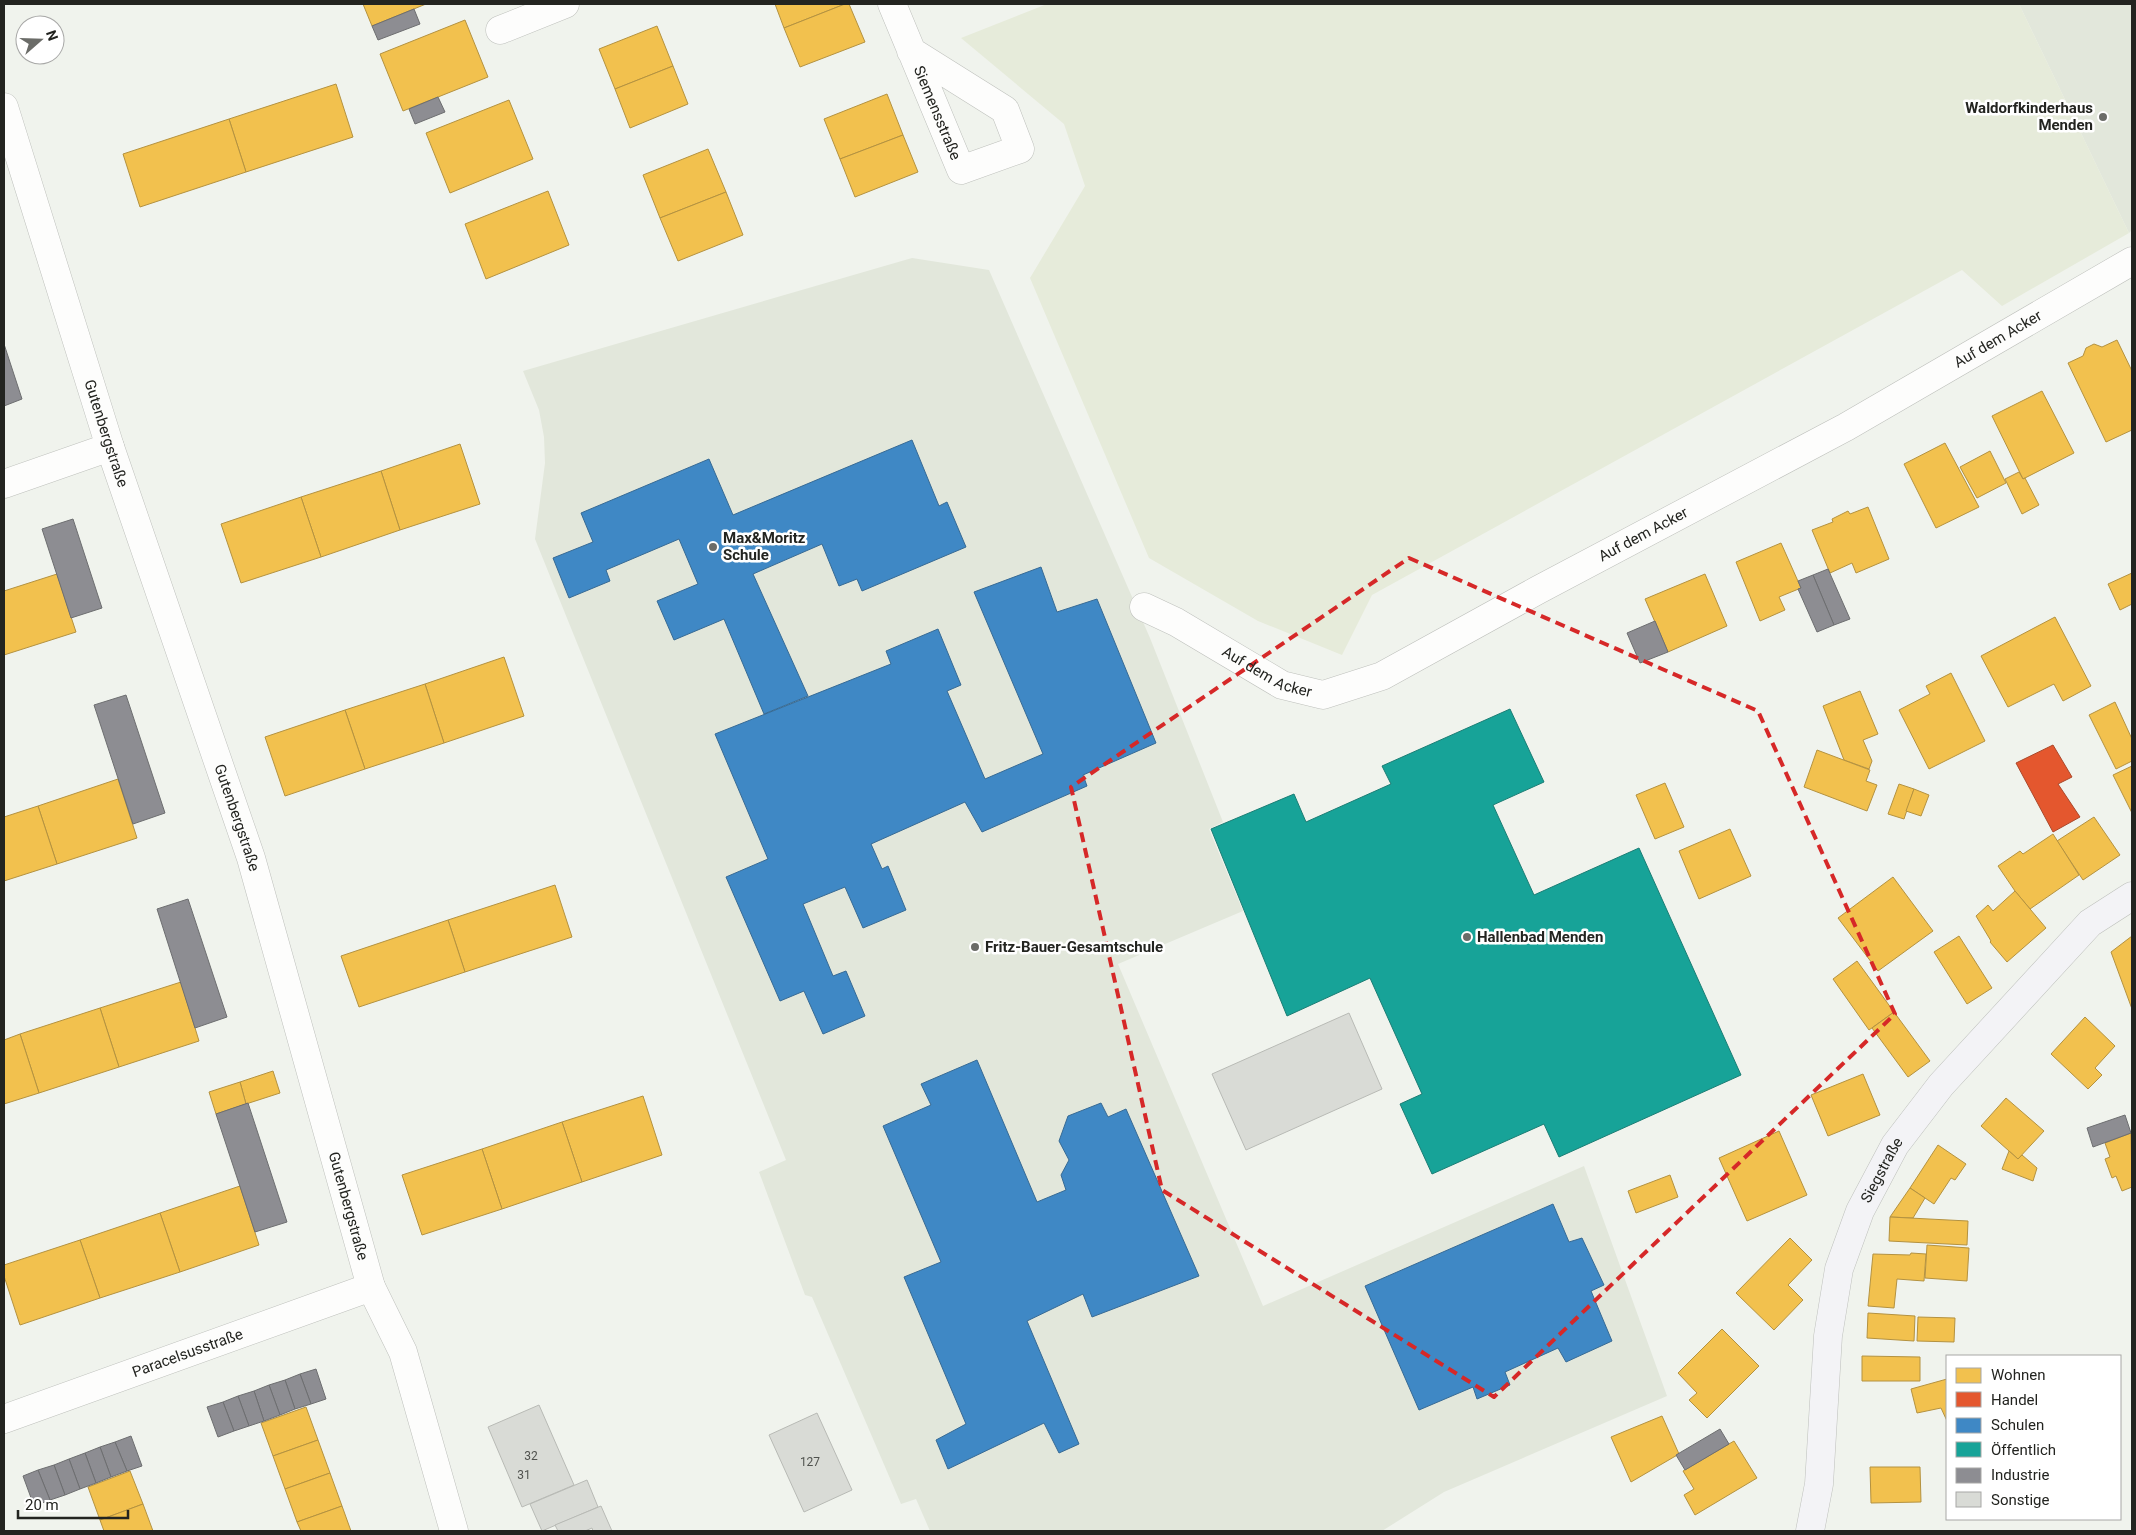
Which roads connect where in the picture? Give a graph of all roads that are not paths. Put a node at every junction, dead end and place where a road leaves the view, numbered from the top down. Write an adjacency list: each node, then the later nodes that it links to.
1 (565, 4): 3 (street)
2 (892, 4): 4 (street, Siemensstraße)
3 (500, 30)
4 (911, 50)
5 (4, 107): 7 (street, Gutenbergstraße)
6 (2132, 261): 9 (street, Auf dem Acker)
7 (110, 447): 8 (street); 11 (street, Gutenbergstraße)
8 (4, 484)
9 (1144, 607)
10 (2132, 896): 14 (main road, Siegstraße)
11 (371, 1287): 12 (street, Paracelsusstraße); 13 (street, Gutenbergstraße)
12 (4, 1419)
13 (454, 1531)
14 (1810, 1531)

